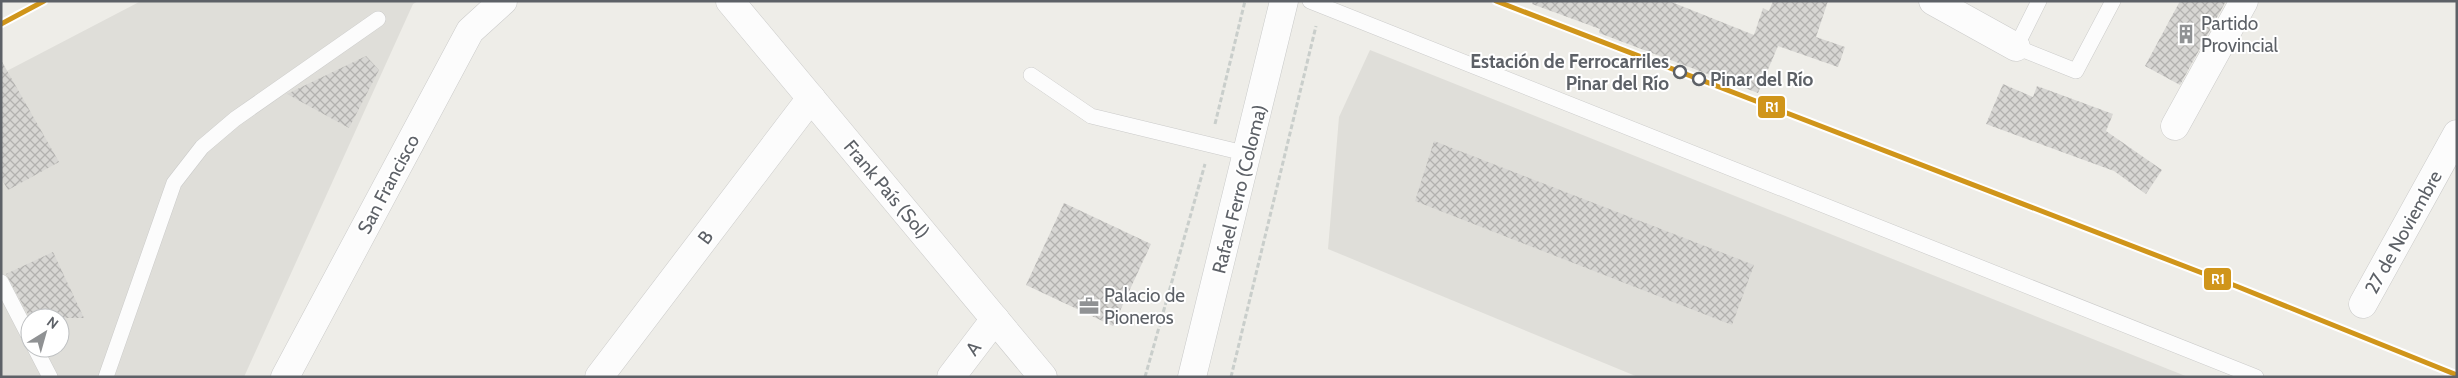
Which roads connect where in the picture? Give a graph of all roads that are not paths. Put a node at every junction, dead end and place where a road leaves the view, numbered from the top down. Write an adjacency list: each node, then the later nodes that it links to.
1 (503, 1): 23 (street, San Francisco)
2 (730, 1): 12 (street, Frank País (Sol))
3 (1284, 1): 15 (street, Rafael Ferro (Coloma))
4 (1933, 1): 10 (street)
5 (2039, 1): 10 (lane)
6 (2113, 1): 10 (lane)
7 (2244, 1): 13 (street)
8 (1315, 3): 28 (lane)
9 (378, 19): 22 (lane)
10 (2016, 46)
11 (1031, 74): 15 (lane)
12 (810, 98): 19 (street, Frank País (Sol)); 24 (street, B)
13 (2174, 126)
14 (2457, 134): 17 (street, 27 de Noviembre)
15 (1248, 154): 27 (street, Rafael Ferro (Coloma))
16 (1, 282): 18 (lane)
17 (2363, 304)
18 (20, 319)
19 (995, 319): 25 (street, A); 26 (street, Frank País (Sol))
20 (40, 358): 21 (lane)
21 (50, 377)
22 (106, 377)
23 (285, 377)
24 (599, 377)
25 (951, 377)
26 (1043, 377)
27 (1192, 377)
28 (2256, 377)

